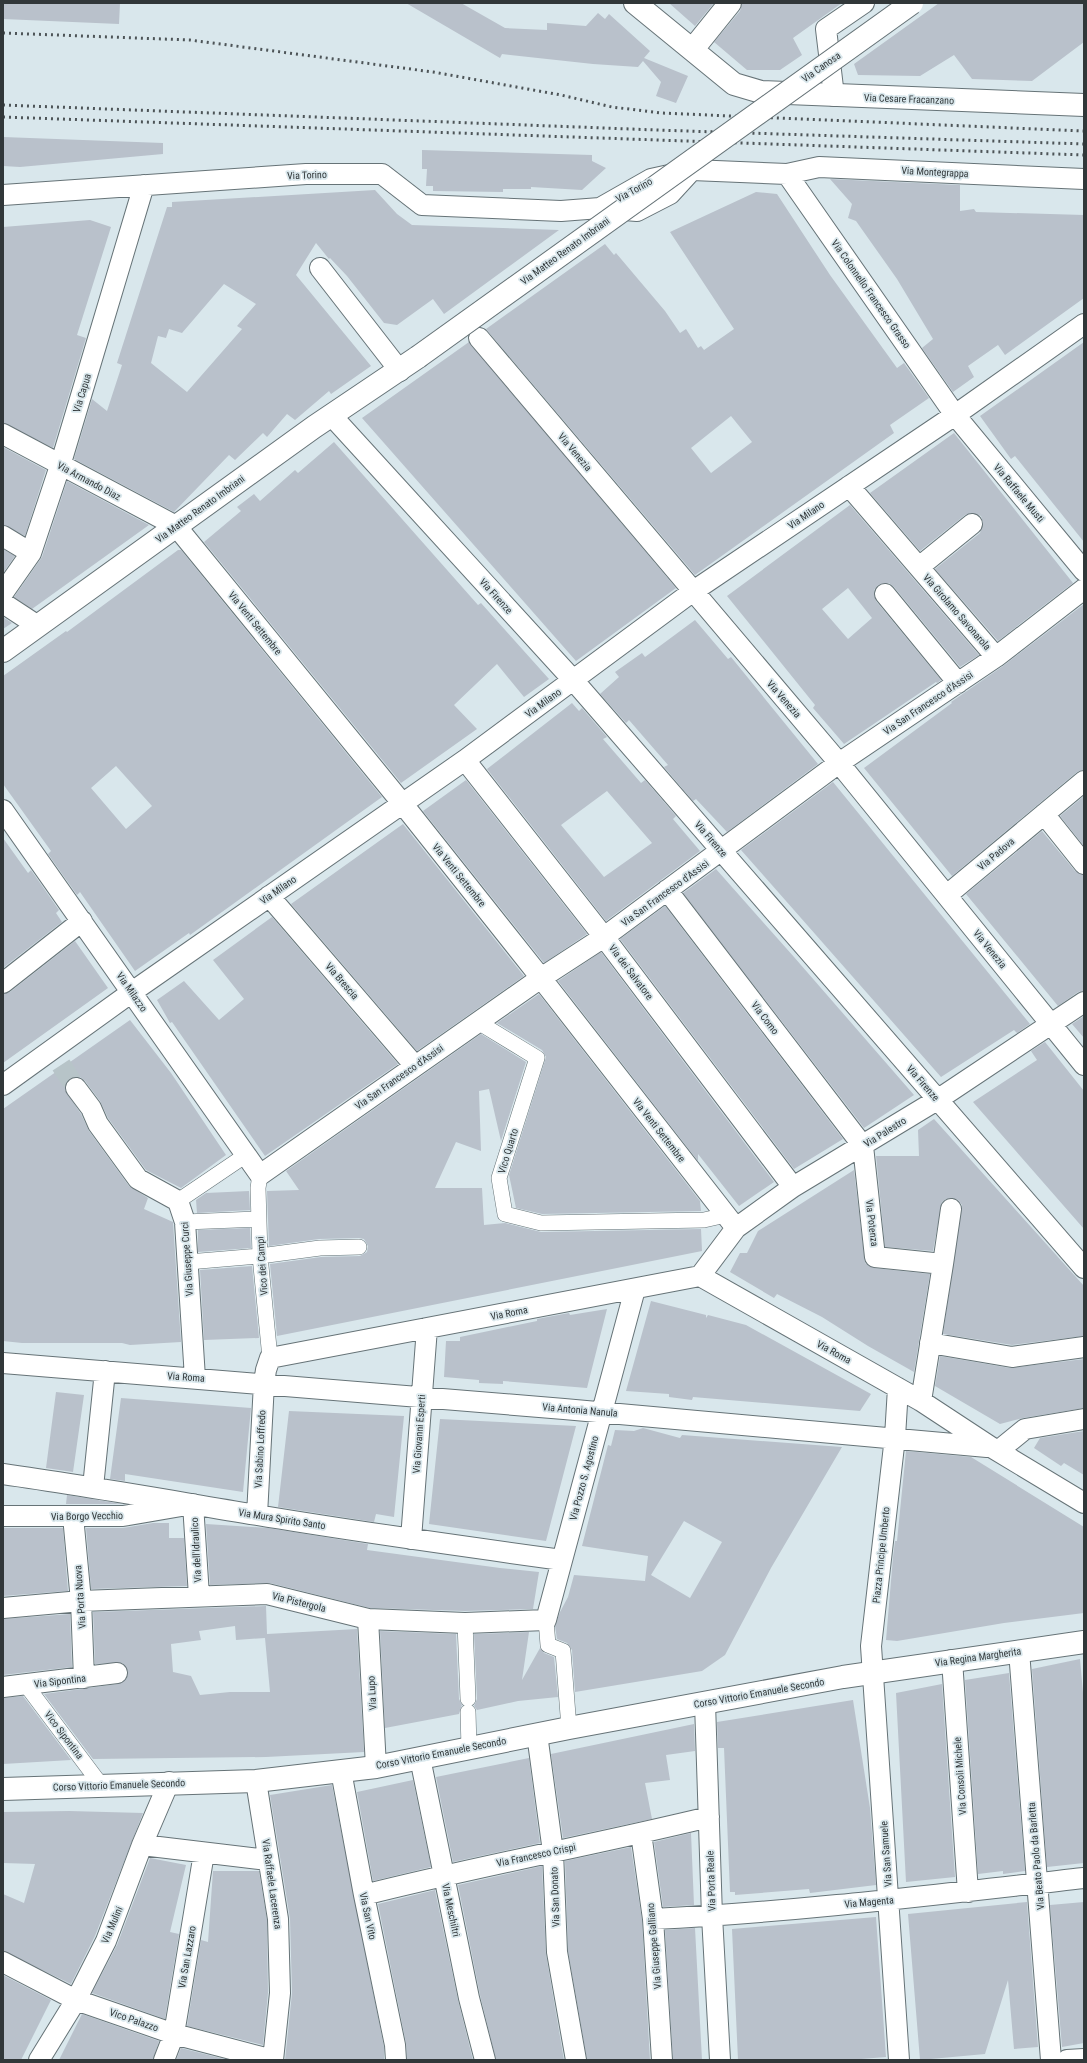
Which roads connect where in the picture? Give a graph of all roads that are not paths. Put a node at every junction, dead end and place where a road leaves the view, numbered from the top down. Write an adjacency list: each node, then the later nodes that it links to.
1 (635, 3): 5 (street)
2 (730, 3): 5 (street)
3 (864, 3): 6 (street)
4 (912, 3): 8 (street, Via Canosa, bridge)
5 (693, 49): 6 (street, Via Cesare Fracanzano)
6 (834, 96): 7 (street, Via Cesare Fracanzano)
7 (1084, 105)
8 (730, 132): 16 (street, Via Matteo Renato Imbriani, bridge)
9 (787, 174): 10 (street, Via Montegrappa); 11 (street, Via Torino); 18 (street, Via Colonnello Francesco Grasso)
10 (1084, 179)
11 (144, 184): 12 (street, Via Torino); 20 (street, Via Capua)
12 (3, 195)
13 (320, 268): 16 (street)
14 (1084, 324): 18 (street, Via Milano)
15 (479, 338): 29 (street, Via Venezia)
16 (400, 371): 17 (street, Via Matteo Renato Imbriani)
17 (331, 415): 23 (street, Via Matteo Renato Imbriani); 36 (street, Via Firenze)
18 (955, 415): 21 (street, Via Milano); 27 (street, Via Raffaele Musti)
19 (3, 434): 20 (street, Via Armando Diaz)
20 (60, 466): 23 (street, Via Armando Diaz); 25 (street, Via Capua)
21 (849, 486): 26 (street, Via Girolamo Savonarola); 29 (street, Via Milano)
22 (972, 524): 26 (street, Via Girolamo Savonarola)
23 (176, 526): 33 (street, Via Matteo Renato Imbriani); 41 (street, Via Venti Settembre)
24 (3, 536): 25 (street)
25 (31, 553): 30 (street, Via Capua)
26 (919, 567): 35 (street, Via Girolamo Savonarola)
27 (1084, 571)
28 (1084, 589): 35 (street, Via San Francesco d'Assisi)
29 (692, 592): 36 (street, Via Milano); 39 (street, Via Venezia)
30 (3, 593)
31 (884, 594): 37 (street)
32 (3, 603): 33 (street)
33 (38, 626): 34 (street, Via Matteo Renato Imbriani)
34 (3, 651)
35 (996, 657): 37 (street, Via San Francesco d'Assisi)
36 (574, 681): 38 (street, Via Milano); 44 (street, Via Firenze)
37 (958, 683): 39 (street, Via San Francesco d'Assisi)
38 (465, 760): 41 (street, Via Milano); 50 (street, Via dei Salvatore)
39 (839, 763): 44 (street, Via San Francesco d'Assisi); 47 (street, Via Venezia)
40 (1084, 781): 43 (street, Via Padova)
41 (402, 803): 48 (street, Via Milano); 51 (street, Via Venti Settembre)
42 (3, 810): 49 (street, Via Milazzo)
43 (1044, 814): 45 (street); 47 (street, Via Padova)
44 (722, 852): 46 (street, Via San Francesco d'Assisi); 61 (street, Via Firenze)
45 (1084, 864)
46 (667, 890): 50 (street, Via San Francesco d'Assisi); 62 (street, Via Como)
47 (947, 895): 56 (street, Via Venezia)
48 (269, 896): 53 (street, Via Milano); 58 (street, Via Brescia)
49 (82, 921): 52 (street); 53 (street, Via Milazzo)
50 (604, 937): 51 (street, Via San Francesco d'Assisi); 65 (street, Via dei Salvatore)
51 (541, 978): 55 (street, Via San Francesco d'Assisi); 70 (street, Via Venti Settembre)
52 (3, 983)
53 (132, 992): 59 (street, Via Milano); 63 (street, Via Milazzo)
54 (1084, 1002): 56 (street, Via Palestro)
55 (478, 1022): 58 (street, Via San Francesco d'Assisi); 70 (street, Vico Quarto)
56 (1051, 1024): 57 (street, Via Venezia); 61 (street, Via Palestro)
57 (1084, 1065)
58 (416, 1066): 64 (street, Via San Francesco d'Assisi)
59 (3, 1085)
60 (76, 1088): 66 (street)
61 (937, 1100): 62 (street, Via Palestro); 75 (street, Via Firenze)
62 (863, 1146): 65 (street, Via Palestro); 74 (street, Via Potenza)
63 (246, 1155): 64 (street, Via Milazzo); 66 (street)
64 (260, 1175): 68 (street, Vico dei Campi)
65 (793, 1187): 70 (street, Via Palestro)
66 (178, 1201): 69 (street, Via Giuseppe Curci)
67 (951, 1209): 74 (street)
68 (259, 1219): 69 (street); 72 (street, Vico dei Campi)
69 (185, 1222): 73 (street, Via Giuseppe Curci)
70 (731, 1222): 76 (street, Via Palestro)
71 (359, 1246): 72 (street)
72 (260, 1256): 73 (street); 81 (street, Vico dei Campi)
73 (188, 1262): 84 (street, Via Giuseppe Curci)
74 (943, 1264): 79 (street)
75 (1084, 1268)
76 (700, 1276): 77 (street, Via Roma); 86 (street, Via Roma)
77 (635, 1289): 78 (street, Via Roma); 89 (street, Via Pozzo S. Agostino)
78 (427, 1328): 81 (street, Via Roma); 87 (street, Via Giovanni Esperti)
79 (930, 1343): 80 (street); 88 (street)
80 (1084, 1347)
81 (270, 1358): 85 (street)
82 (3, 1363): 83 (street, Via Roma)
83 (105, 1371): 84 (street, Via Roma); 94 (street)
84 (195, 1378): 85 (street, Via Roma)
85 (264, 1383): 87 (street, Via Antonia Nanula); 97 (street, Via Sabino Loffredo)
86 (898, 1388): 88 (street, Via Roma); 91 (street, Piazza Principe Umberto)
87 (422, 1397): 89 (street, Via Antonia Nanula); 100 (street, Via Giovanni Esperti)
88 (921, 1401): 92 (street, Via Roma)
89 (601, 1412): 91 (street, Via Antonia Nanula); 101 (street, Via Pozzo S. Agostino)
90 (1084, 1419): 92 (street)
91 (895, 1437): 92 (street, Via Roma); 111 (street, Piazza Principe Umberto)
92 (995, 1449): 95 (street, Via Roma)
93 (3, 1474): 94 (street, Via Mura Spirito Santo)
94 (94, 1487): 96 (street, Via Mura Spirito Santo)
95 (1084, 1503)
96 (194, 1504): 97 (street, Via Mura Spirito Santo); 99 (street, Via Borgo Vecchio); 102 (street, Via dell'Idraulico)
97 (257, 1515): 100 (street, Via Mura Spirito Santo)
98 (3, 1516): 99 (street, Via Borgo Vecchio)
99 (73, 1516): 103 (street, Via Porta Nuova)
100 (411, 1539): 101 (street, Via Mura Spirito Santo)
101 (562, 1560): 106 (street, Via Pozzo S. Agostino)
102 (199, 1596): 103 (street, Via Pistergola); 105 (street, Via Pistergola)
103 (81, 1601): 104 (street, Via Pistergola); 113 (street, Via Porta Nuova)
104 (3, 1608)
105 (368, 1619): 107 (street, Via Pistergola); 121 (street, Via Lupo)
106 (546, 1620): 107 (street, Via Pistergola); 117 (street)
107 (465, 1623): 119 (street)
108 (1084, 1642): 109 (street, Via Regina Margherita)
109 (1019, 1651): 110 (street, Via Regina Margherita); 135 (street, Via Beato Paolo da Barletta)
110 (952, 1660): 111 (street, Via Regina Margherita); 136 (street, Via Consoli Michele)
111 (873, 1672): 116 (street, Corso Vittorio Emanuele Secondo); 138 (street, Via San Samuele)
112 (117, 1673): 113 (street, Via Sipontina)
113 (84, 1678): 114 (street, Via Sipontina)
114 (26, 1685): 115 (street, Via Sipontina); 125 (street, Vico Sipontina)
115 (3, 1687)
116 (705, 1702): 117 (street, Corso Vittorio Emanuele Secondo); 127 (street, Via Porta Reale)
117 (569, 1728): 118 (street, Corso Vittorio Emanuele Secondo)
118 (537, 1734): 119 (street, Corso Vittorio Emanuele Secondo); 130 (street, Via San Donato)
119 (469, 1748): 120 (street, Corso Vittorio Emanuele Secondo)
120 (420, 1758): 121 (street, Corso Vittorio Emanuele Secondo); 133 (street, Via Meschiltri)
121 (376, 1767): 122 (street, Corso Vittorio Emanuele Secondo)
122 (341, 1771): 123 (street, Corso Vittorio Emanuele Secondo); 137 (street, Via San Vito)
123 (256, 1780): 124 (street, Corso Vittorio Emanuele Secondo); 132 (street, Via Raffaele Lacerenza)
124 (169, 1782): 125 (street, Corso Vittorio Emanuele Secondo); 129 (street, Via Mulini)
125 (102, 1785): 126 (street, Corso Vittorio Emanuele Secondo)
126 (3, 1789)
127 (709, 1817): 128 (street, Via Francesco Crispi); 139 (street, Via Porta Reale)
128 (641, 1833): 130 (street, Via Francesco Crispi); 140 (street, Via Giuseppe Galliano)
129 (142, 1845): 131 (street); 142 (street, Via Mulini)
130 (553, 1852): 133 (street, Via Francesco Crispi); 150 (street, Via San Donato)
131 (204, 1853): 132 (street); 143 (street, Via San Lazzaro)
132 (268, 1860): 147 (street, Via Raffaele Lacerenza)
133 (443, 1875): 137 (street, Via Francesco Crispi); 149 (street, Via Meschiltri)
134 (1084, 1878): 135 (street, Via Magenta)
135 (1039, 1883): 136 (street, Via Magenta); 154 (street, Via Beato Paolo da Barletta)
136 (968, 1892): 138 (street, Via Magenta)
137 (364, 1895): 148 (street, Via San Vito)
138 (889, 1900): 139 (street, Via Magenta); 153 (street, Via San Samuele)
139 (712, 1916): 140 (street, Via Magenta); 152 (street, Via Porta Reale)
140 (653, 1919): 151 (street, Via Giuseppe Galliano)
141 (3, 1962): 142 (street, Vico Palazzo)
142 (76, 2000): 143 (street, Vico Palazzo); 145 (street, Via Mulini)
143 (174, 2034): 146 (street, Via San Lazzaro); 147 (street, Vico Palazzo)
144 (1084, 2059): 155 (street)
145 (39, 2060)
146 (164, 2060)
147 (273, 2060)
148 (396, 2060)
149 (484, 2060)
150 (576, 2060)
151 (662, 2060)
152 (720, 2060)
153 (899, 2060)
154 (1051, 2060)
155 (1068, 2060)

